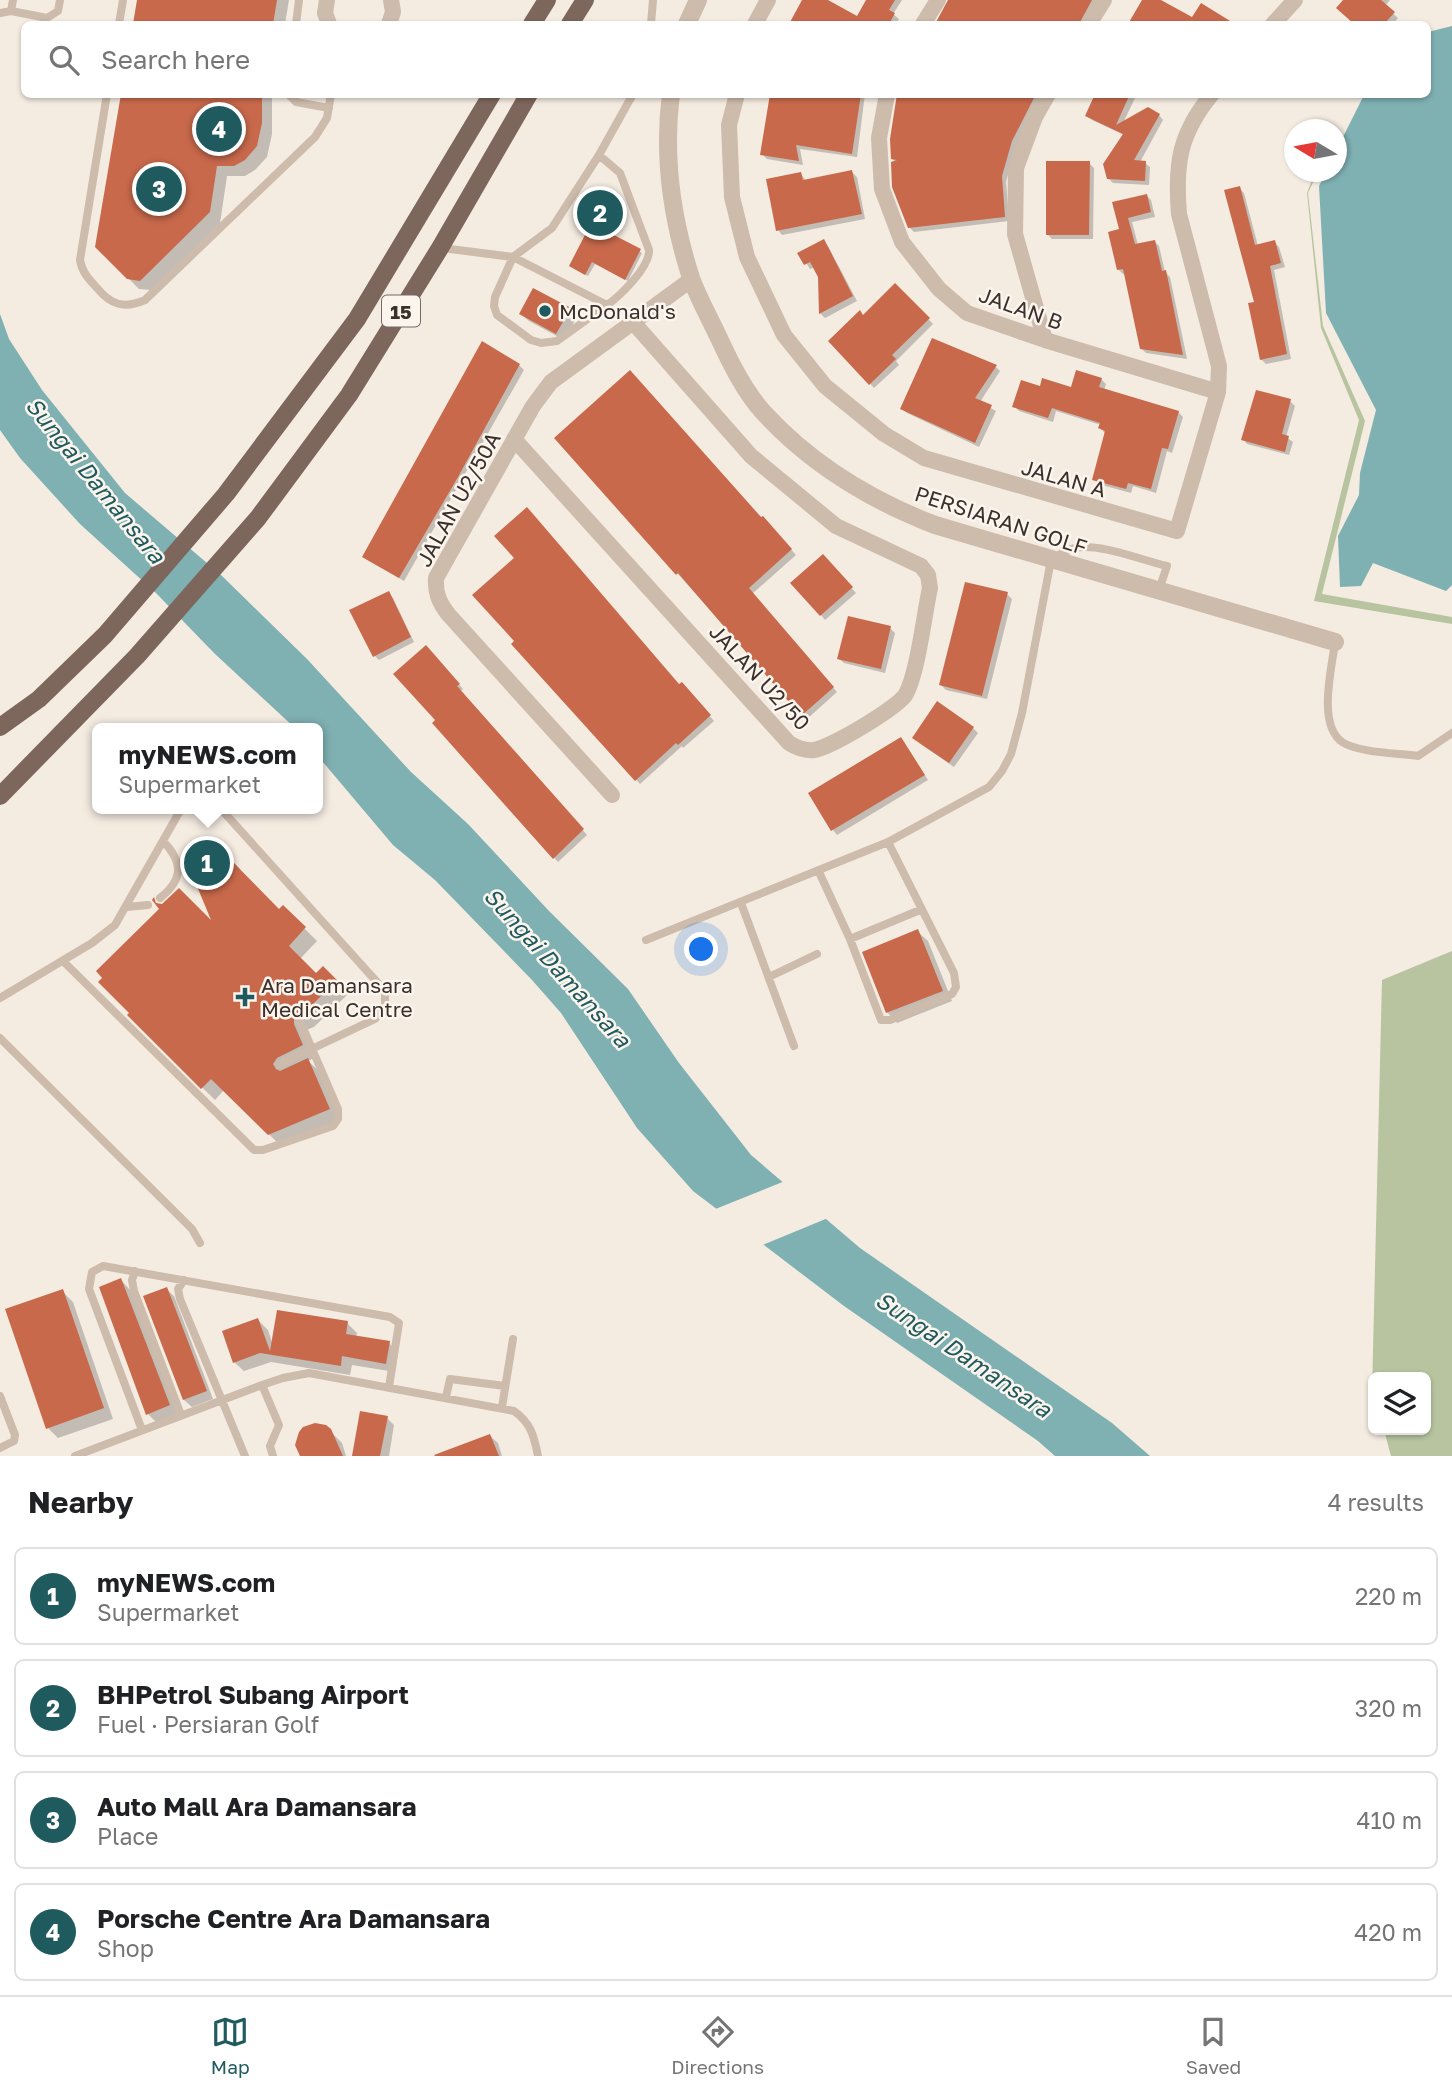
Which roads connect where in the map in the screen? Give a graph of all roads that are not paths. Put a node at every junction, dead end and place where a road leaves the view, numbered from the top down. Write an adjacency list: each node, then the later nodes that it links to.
1 (13, 0): 15 (lane)
2 (60, 0): 15 (lane)
3 (123, 0): 17 (lane)
4 (299, 0): 18 (lane)
5 (327, 0): 19 (street)
6 (392, 0): 20 (street)
7 (547, 0): 21 (main road)
8 (585, 0): 22 (main road)
9 (653, 0): 23 (lane)
10 (698, 0): 24 (street)
11 (768, 0): 25 (street)
12 (938, 0): 26 (street)
13 (1104, 0): 27 (street)
14 (1295, 0): 28 (street)
15 (11, 11): 16 (lane)
16 (0, 13)
17 (120, 21)
18 (296, 21)
19 (328, 21)
20 (390, 21)
21 (534, 21)
22 (572, 21)
23 (651, 21)
24 (688, 21)
25 (757, 21)
26 (925, 21)
27 (1091, 21)
28 (1276, 21)
29 (106, 98): 40 (lane)
30 (292, 98): 40 (lane)
31 (330, 98): 40 (lane)
32 (490, 98): 53 (main road, 15)
33 (528, 98): 42 (main road, 15)
34 (632, 98): 41 (lane)
35 (671, 98): 44 (street, PERSIARAN GOLF)
36 (736, 98): 48 (street, JALAN A)
37 (886, 98): 47 (street, JALAN B)
38 (1046, 98): 47 (street)
39 (1209, 98): 48 (street, JALAN A)
40 (329, 108)
41 (599, 155): 43 (lane); 45 (lane)
42 (440, 248): 43 (lane); 56 (main road, 15)
43 (513, 257): 45 (lane); 45 (lane)
44 (692, 279): 46 (street, JALAN U2/50A); 50 (street, PERSIARAN GOLF)
45 (607, 305)
46 (632, 321): 49 (street, JALAN U2/50A); 49 (street, JALAN U2/50)
47 (1045, 340): 48 (street, JALAN B)
48 (1218, 392)
49 (514, 439): 55 (street, JALAN U2/50A)
50 (1051, 560): 51 (street, PERSIARAN GOLF); 51 (lane); 60 (lane)
51 (1159, 592): 52 (street, PERSIARAN GOLF)
52 (1335, 642): 54 (lane)
53 (0, 727)
54 (1452, 733)
55 (612, 795)
56 (0, 796)
57 (178, 814): 59 (lane)
58 (226, 814): 76 (lane)
59 (163, 841): 62 (lane); 65 (lane)
60 (888, 842): 61 (lane); 66 (lane)
61 (819, 872): 63 (lane); 67 (lane)
62 (160, 898)
63 (741, 903): 68 (lane); 71 (lane)
64 (148, 905): 65 (lane)
65 (127, 906): 70 (lane)
66 (920, 910): 67 (lane); 67 (lane)
67 (850, 939)
68 (646, 940)
69 (817, 954): 71 (lane)
70 (63, 961): 72 (lane); 76 (lane)
71 (769, 977): 75 (lane)
72 (0, 998)
73 (300, 1021): 76 (lane)
74 (0, 1038): 78 (lane)
75 (794, 1046)
76 (312, 1049): 77 (lane)
77 (280, 1064)
78 (200, 1243)
79 (135, 1271): 80 (lane); 89 (lane); 90 (lane)
80 (184, 1280): 84 (lane); 87 (lane)
81 (513, 1339): 83 (lane)
82 (262, 1385): 84 (lane); 87 (lane); 94 (lane)
83 (505, 1386): 86 (lane); 88 (lane)
84 (389, 1387): 86 (lane)
85 (0, 1396): 91 (lane)
86 (446, 1397): 88 (lane)
87 (222, 1400): 89 (lane); 93 (lane)
88 (502, 1407): 95 (lane)
89 (181, 1415): 90 (lane)
90 (142, 1430): 92 (lane)
91 (0, 1448)
92 (75, 1456)
93 (245, 1456)
94 (273, 1456)
95 (538, 1456)

